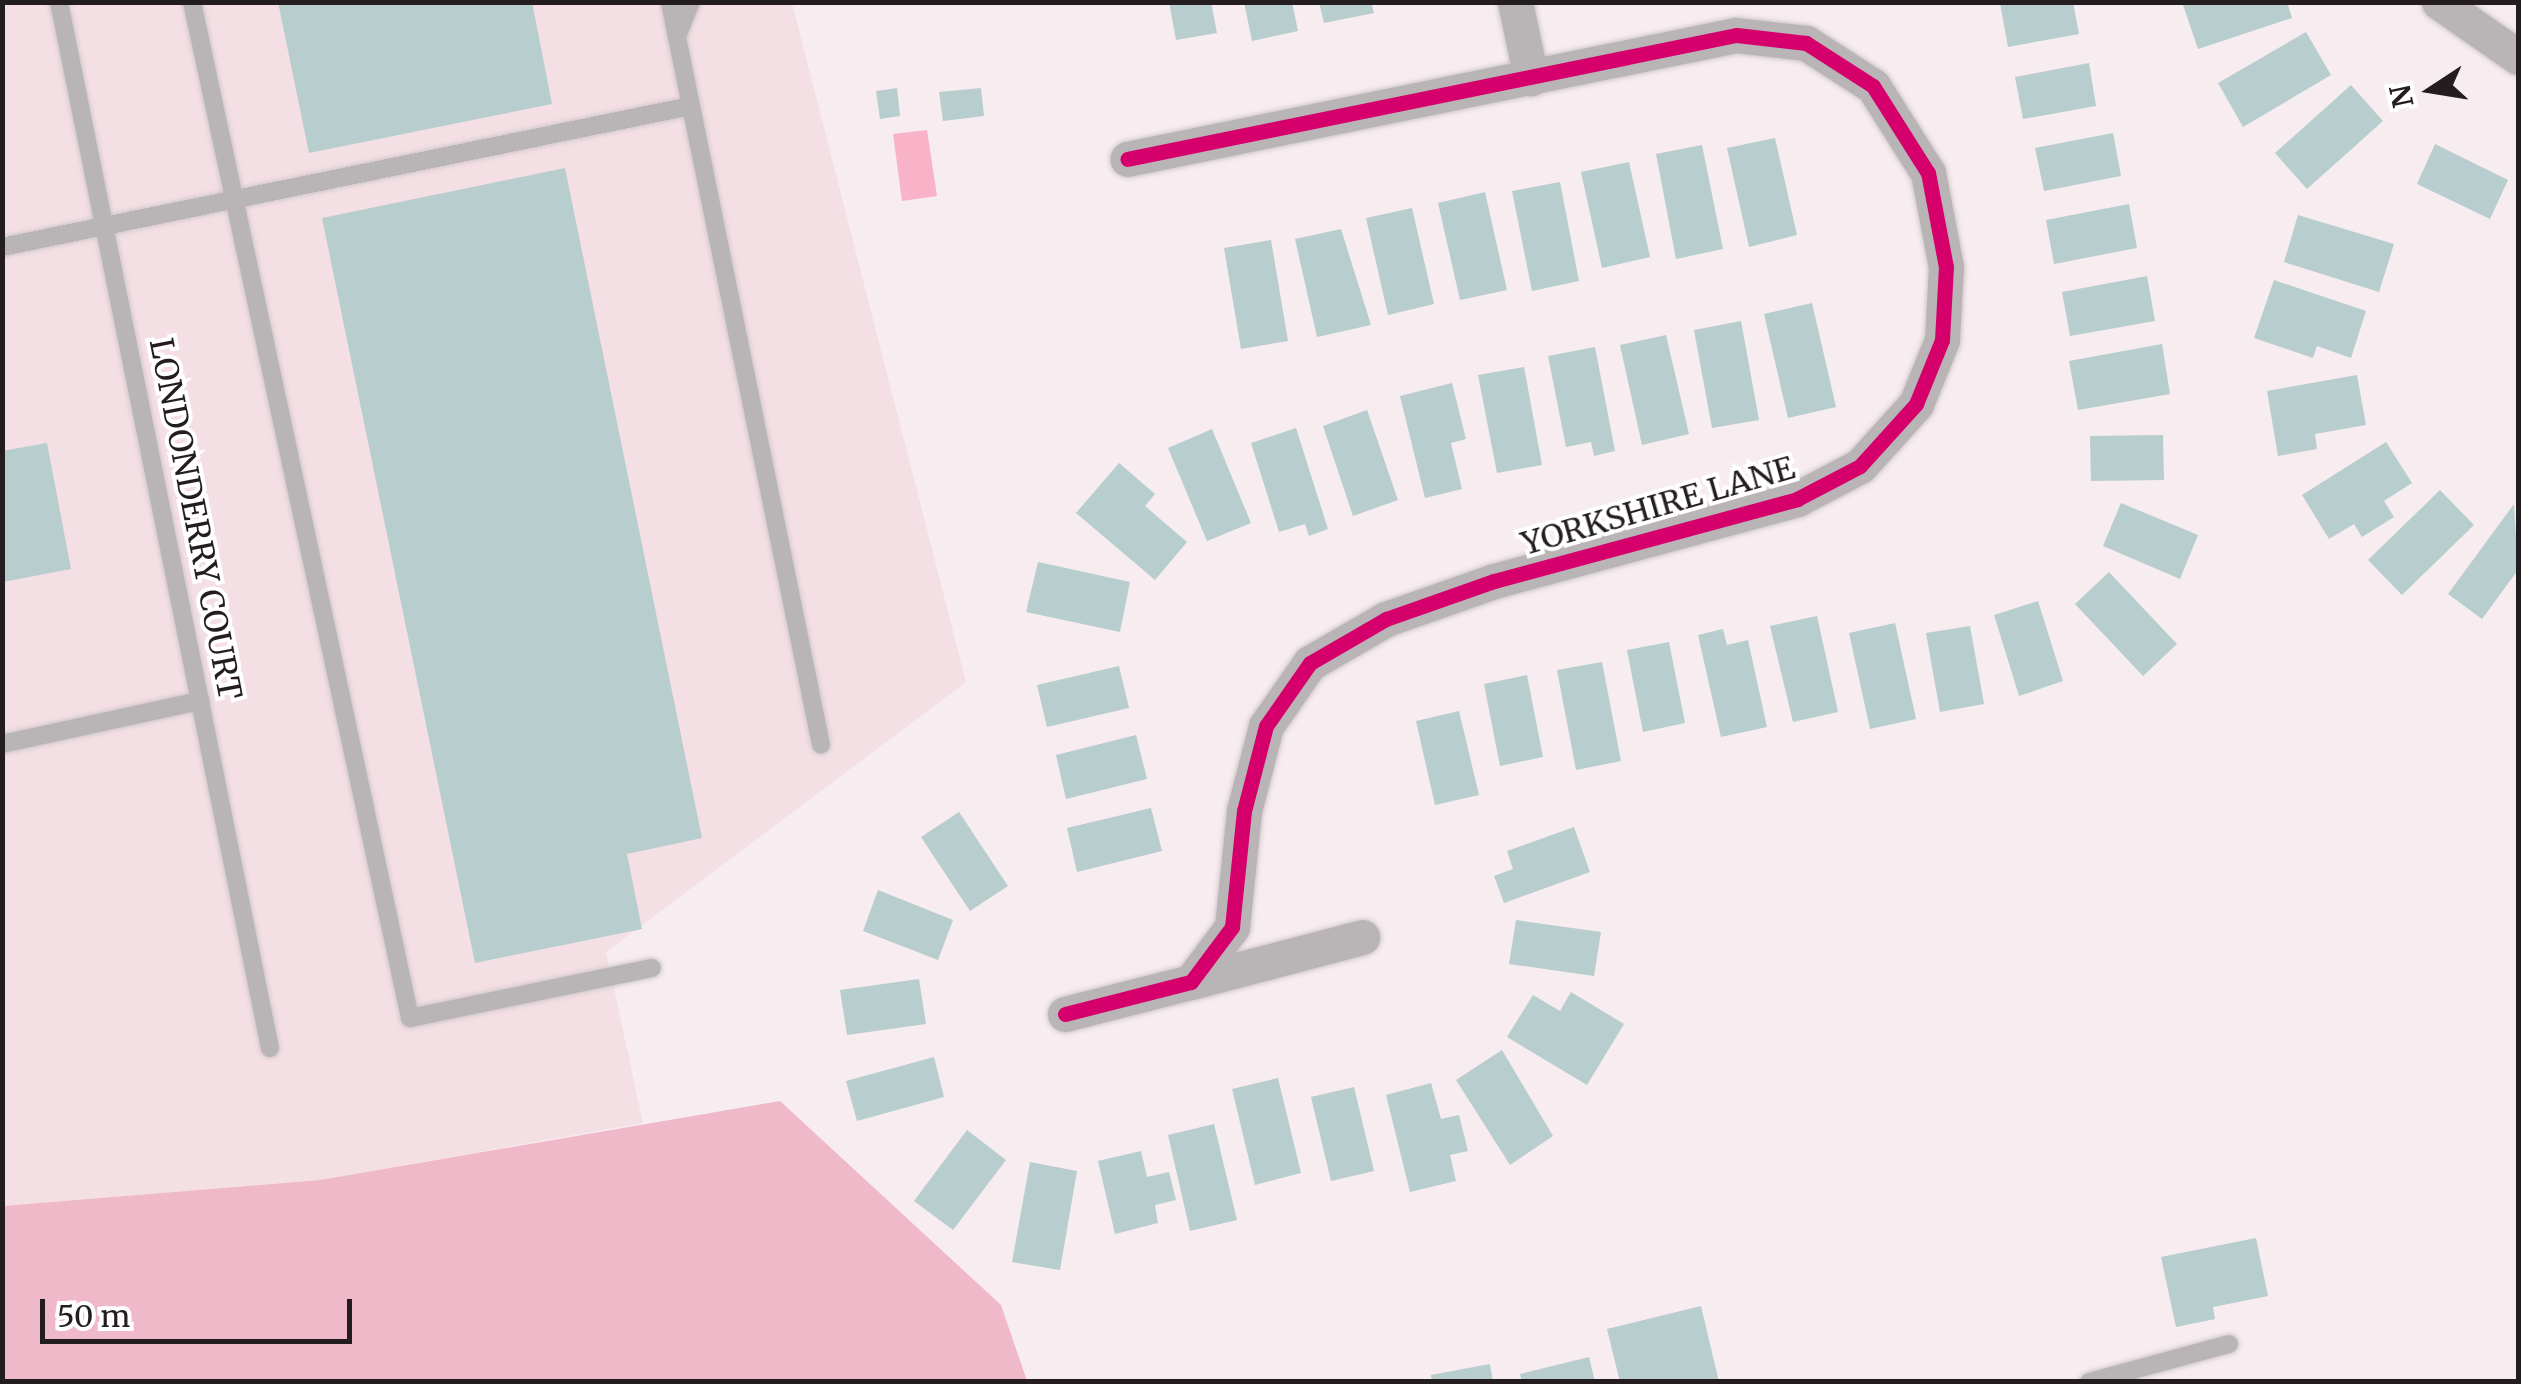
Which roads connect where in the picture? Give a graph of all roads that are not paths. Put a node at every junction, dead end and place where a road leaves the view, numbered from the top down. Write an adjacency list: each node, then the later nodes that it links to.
1 (60, 2): 13 (lane, LONDONDERRY COURT)
2 (192, 2): 12 (lane)
3 (670, 2): 7 (lane)
4 (692, 2): 7 (lane)
5 (1515, 2): 9 (street)
6 (2439, 2): 8 (street)
7 (677, 37): 10 (lane)
8 (2518, 57)
9 (1531, 78): 11 (street, YORKSHIRE LANE); 20 (street, YORKSHIRE LANE)
10 (691, 106): 12 (lane); 17 (lane)
11 (1128, 159)
12 (235, 196): 13 (lane); 19 (lane)
13 (108, 225): 14 (lane); 15 (lane, LONDONDERRY COURT)
14 (2, 247)
15 (200, 701): 16 (lane); 22 (lane, LONDONDERRY COURT)
16 (2, 744)
17 (821, 746)
18 (1362, 938): 20 (street)
19 (652, 968)
20 (1192, 982): 21 (street)
21 (1064, 1014)
22 (270, 1048)
23 (2229, 1344): 24 (lane)
24 (2089, 1382)

